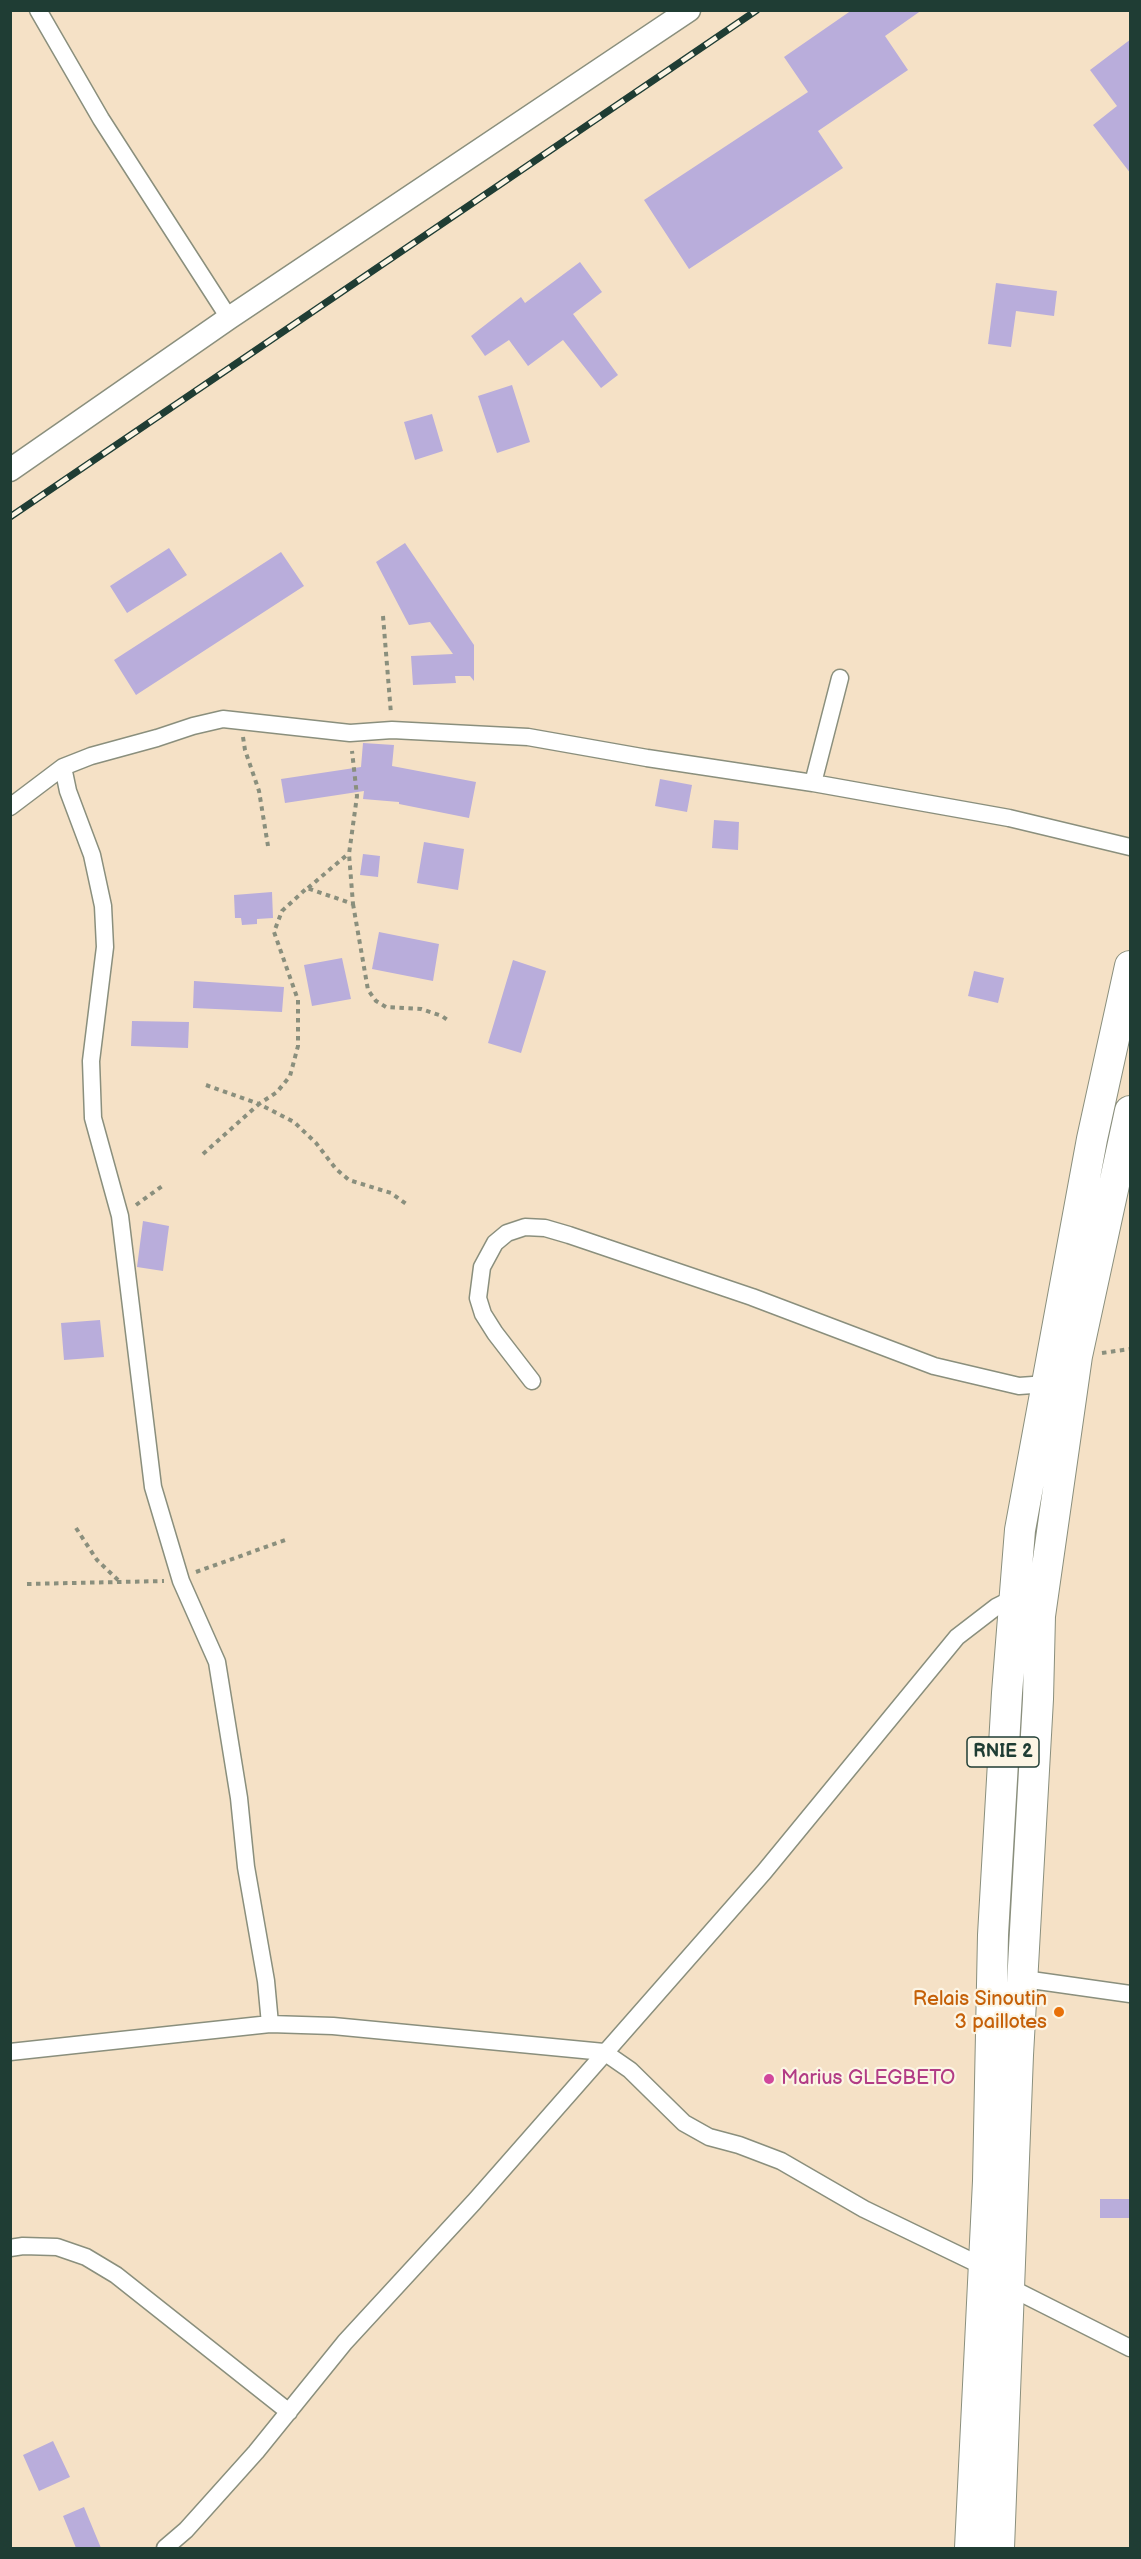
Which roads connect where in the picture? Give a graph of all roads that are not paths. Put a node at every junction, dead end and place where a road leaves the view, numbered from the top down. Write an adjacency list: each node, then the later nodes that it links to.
1 (38, 10): 3 (street)
2 (689, 10): 3 (street)
3 (229, 318): 4 (street)
4 (10, 470)
5 (840, 678): 7 (street)
6 (63, 767): 7 (street); 8 (street); 17 (street)
7 (813, 783): 9 (street)
8 (10, 807)
9 (1131, 848)
10 (1131, 966): 13 (highway, RNIE 2)
11 (1131, 1112): 14 (highway, RNIE 2)
12 (532, 1381): 13 (street)
13 (1047, 1384): 14 (highway, RNIE 2)
14 (1028, 1597): 15 (highway, RNIE 2); 19 (street); 21 (highway, RNIE 2)
15 (1024, 1979): 16 (street); 22 (highway, RNIE 2)
16 (1131, 1994)
17 (270, 2024): 18 (street); 19 (street)
18 (10, 2052)
19 (604, 2052): 21 (street); 24 (street)
20 (10, 2248): 24 (street)
21 (984, 2266): 26 (highway, RNIE 2)
22 (1009, 2287): 23 (street); 27 (highway, RNIE 2)
23 (1131, 2348)
24 (289, 2412): 25 (street)
25 (165, 2548)
26 (970, 2548)
27 (999, 2548)

